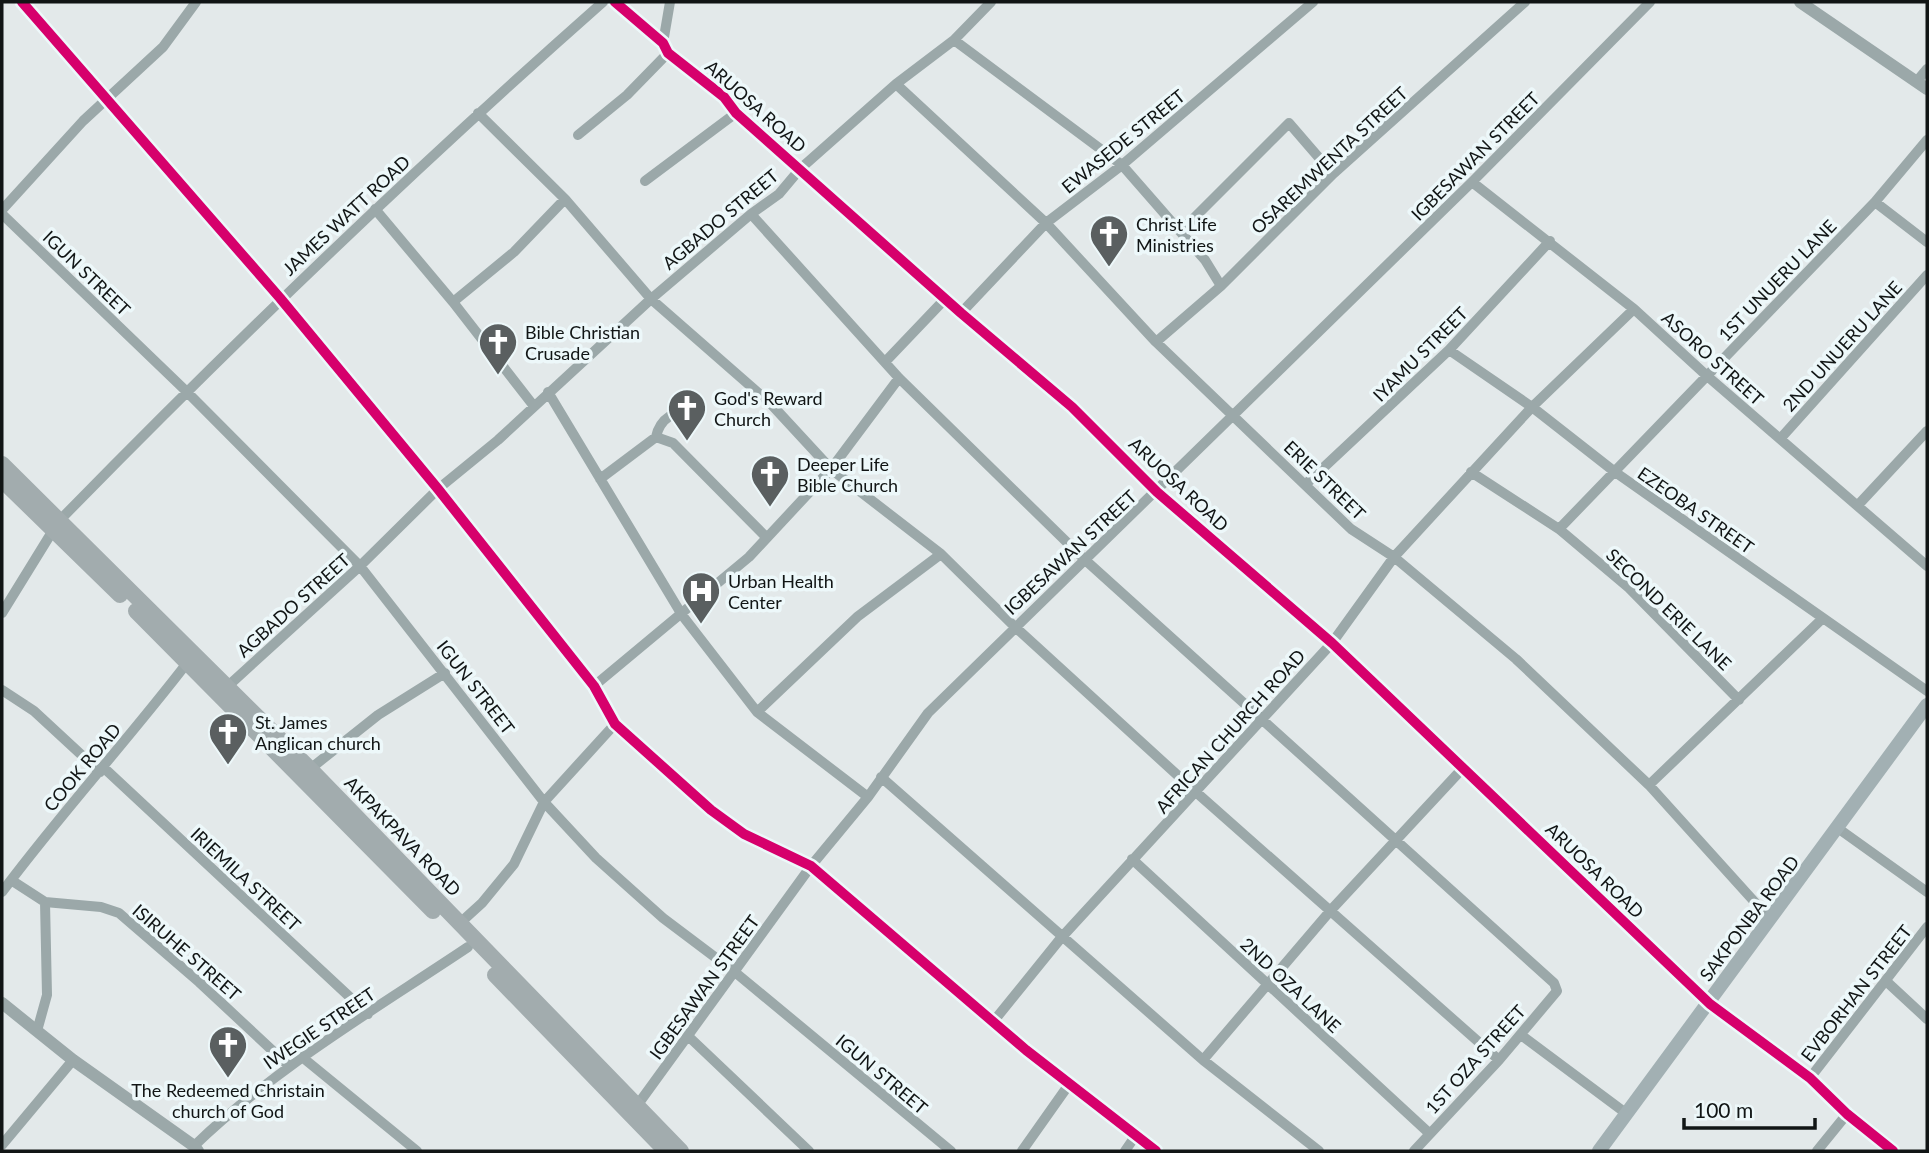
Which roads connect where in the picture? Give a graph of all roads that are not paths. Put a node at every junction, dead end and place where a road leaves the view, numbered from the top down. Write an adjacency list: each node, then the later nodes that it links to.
1 (22, 2): 17 (street)
2 (196, 2): 17 (street)
3 (603, 2): 18 (street, JAMES WATT ROAD)
4 (615, 2): 12 (street, ARUOSA ROAD)
5 (670, 2): 12 (street)
6 (990, 2): 11 (street, AGBADO STREET)
7 (1312, 2): 22 (street, EWASEDE STREET)
8 (1525, 2): 24 (street, OSAREMWENTA STREET)
9 (1650, 2): 26 (street, IGBESAWAN STREET)
10 (1800, 2): 16 (street)
11 (954, 40): 15 (street, AGBADO STREET); 22 (street)
12 (663, 43): 13 (street, ARUOSA ROAD)
13 (668, 53): 19 (street, ARUOSA ROAD); 20 (street)
14 (1927, 69): 16 (street)
15 (896, 84): 23 (street, AGBADO STREET); 32 (street, ERIE STREET)
16 (1922, 85)
17 (107, 100): 30 (street); 38 (street)
18 (478, 113): 27 (street); 29 (street, JAMES WATT ROAD)
19 (736, 113): 23 (street, ARUOSA ROAD); 25 (street)
20 (579, 135)
21 (1927, 140): 28 (street, 1ST UNUERU LANE)
22 (1122, 165): 32 (street, EWASEDE STREET); 33 (street)
23 (800, 169): 31 (street, AGBADO STREET); 39 (street, ARUOSA ROAD)
24 (1333, 174): 33 (street); 37 (street, OSAREMWENTA STREET)
25 (645, 181)
26 (1472, 183): 34 (street, ASORO STREET); 54 (street, IGBESAWAN STREET)
27 (565, 199): 40 (street); 41 (street)
28 (1875, 202): 35 (street); 47 (street, 1ST UNUERU LANE)
29 (375, 209): 38 (street, JAMES WATT ROAD); 41 (street)
30 (2, 212): 49 (street, IGUN STREET)
31 (751, 214): 40 (street, AGBADO STREET); 46 (street)
32 (1046, 223): 43 (street, EWASEDE STREET); 44 (street, ERIE STREET)
33 (1181, 231): 37 (street)
34 (1550, 241): 42 (street, ASORO STREET); 45 (street, IYAMU STREET)
35 (1927, 242)
36 (1927, 275): 57 (street, 2ND UNUERU LANE)
37 (1221, 286): 44 (street, OSAREMWENTA STREET)
38 (281, 298): 49 (street, JAMES WATT ROAD); 65 (street)
39 (946, 298): 43 (street, ARUOSA ROAD); 46 (street)
40 (651, 299): 50 (street, AGBADO STREET); 59 (street)
41 (453, 302): 51 (street)
42 (1634, 309): 47 (street, ASORO STREET); 52 (street, AFRICAN CHURCH ROAD)
43 (961, 313): 66 (street, ARUOSA ROAD)
44 (1156, 342): 54 (street, ERIE STREET)
45 (1449, 350): 52 (street, EZEOBA STREET); 64 (street, IYAMU STREET)
46 (885, 362): 48 (street)
47 (1706, 375): 57 (street, ASORO STREET); 61 (street, 1ST UNUERU LANE)
48 (899, 378): 59 (street); 73 (street)
49 (186, 391): 68 (street, JAMES WATT ROAD); 74 (street, IGUN STREET)
50 (548, 392): 51 (street, AGBADO STREET); 62 (street)
51 (533, 405): 65 (street, AGBADO STREET)
52 (1532, 407): 60 (street, AFRICAN CHURCH ROAD); 61 (street, EZEOBA STREET)
53 (694, 408): 56 (street)
54 (1234, 414): 64 (street, ERIE STREET); 66 (street, IGBESAWAN STREET)
55 (1927, 431): 67 (street)
56 (656, 437): 62 (street); 70 (street)
57 (1781, 438): 67 (street, ASORO STREET)
58 (2, 464): 68 (highway, AKPAKPAVA ROAD)
59 (831, 469): 70 (street); 71 (street)
60 (1471, 472): 69 (street, SECOND ERIE LANE); 72 (street, AFRICAN CHURCH ROAD)
61 (1615, 472): 69 (street, 1ST UNUERU LANE); 78 (street, EZEOBA STREET)
62 (600, 479): 77 (street)
63 (2, 480): 68 (highway, AKPAKPAVA ROAD)
64 (1306, 484): 72 (street, ERIE STREET)
65 (438, 489): 74 (street, AGBADO STREET); 84 (street)
66 (1157, 492): 73 (street, IGBESAWAN STREET); 80 (street, ARUOSA ROAD)
67 (1858, 504): 75 (street, ASORO STREET)
68 (56, 526): 76 (street, JAMES WATT ROAD); 81 (highway, AKPAKPAVA ROAD); 83 (highway, AKPAKPAVA ROAD)
69 (1559, 529): 87 (street, SECOND ERIE LANE)
70 (766, 537): 77 (street)
71 (941, 554): 79 (street); 89 (street)
72 (1394, 557): 80 (street, AFRICAN CHURCH ROAD); 96 (street, ERIE STREET)
73 (1083, 558): 79 (street, IGBESAWAN STREET); 90 (street)
74 (360, 566): 82 (street, IGUN STREET); 83 (street, AGBADO STREET)
75 (1927, 566)
76 (2, 613)
77 (682, 615): 84 (street); 89 (street)
78 (1822, 619): 86 (street, EZEOBA STREET); 87 (street)
79 (1014, 626): 95 (street, IGBESAWAN STREET); 97 (street)
80 (1332, 643): 90 (street, AFRICAN CHURCH ROAD); 92 (street, ARUOSA ROAD)
81 (187, 663): 94 (street, COOK ROAD); 113 (highway, AKPAKPAVA ROAD)
82 (445, 673): 93 (street); 99 (street, IGUN STREET)
83 (228, 686): 93 (highway, AKPAKPAVA ROAD)
84 (594, 686): 91 (street)
85 (2, 690): 94 (street, IRIEMILA STREET)
86 (1927, 691)
87 (1739, 700): 96 (street)
88 (1927, 705): 100 (main road, SAKPONBA ROAD)
89 (757, 712): 98 (street)
90 (1263, 717): 97 (street, AFRICAN CHURCH ROAD); 101 (street)
91 (615, 724): 99 (street); 103 (street)
92 (1463, 768): 101 (street); 118 (street, ARUOSA ROAD)
93 (310, 769): 110 (highway, AKPAKPAVA ROAD)
94 (102, 770): 104 (street, COOK ROAD); 119 (street, IRIEMILA STREET)
95 (881, 777): 98 (street, IGBESAWAN STREET); 112 (street)
96 (1649, 785): 109 (street, ERIE STREET)
97 (1197, 793): 102 (street, AFRICAN CHURCH ROAD); 108 (street)
98 (868, 797): 103 (street, IGBESAWAN STREET)
99 (544, 802): 110 (street); 114 (street, IGUN STREET)
100 (1839, 829): 106 (street); 109 (main road, SAKPONBA ROAD)
101 (1398, 839): 108 (street); 124 (street, 1ST OZA STREET)
102 (1132, 859): 112 (street, AFRICAN CHURCH ROAD); 116 (street, 2ND OZA LANE)
103 (811, 866): 114 (street, IGBESAWAN STREET); 121 (street)
104 (11, 880): 105 (street, COOK ROAD); 107 (street, ISIRUHE STREET)
105 (2, 892)
106 (1927, 892)
107 (45, 902): 122 (street); 129 (street, ISIRUHE STREET)
108 (1331, 910): 116 (street); 128 (street)
109 (1770, 919): 118 (main road, SAKPONBA ROAD)
110 (460, 923): 132 (highway, AKPAKPAVA ROAD)
111 (1927, 927): 115 (street, EVBORHAN STREET)
112 (1061, 937): 121 (street, AFRICAN CHURCH ROAD); 127 (street)
113 (468, 947): 119 (street, IWEGIE STREET); 132 (highway, AKPAKPAVA ROAD)
114 (736, 973): 123 (street, IGBESAWAN STREET); 143 (street, IGUN STREET)
115 (1885, 981): 120 (street); 130 (street, EVBORHAN STREET)
116 (1268, 986): 127 (street); 135 (street, 2ND OZA LANE)
117 (2, 1003): 122 (street)
118 (1710, 1004): 130 (street, ARUOSA ROAD); 133 (main road, SAKPONBA ROAD)
119 (368, 1014): 125 (street, IWEGIE STREET)
120 (1927, 1019)
121 (993, 1022): 131 (street)
122 (37, 1031): 126 (street)
123 (687, 1035): 132 (street, IGBESAWAN STREET); 142 (street)
124 (1521, 1035): 128 (street, 1ST OZA STREET); 133 (street)
125 (302, 1057): 129 (street, IWEGIE STREET); 139 (street)
126 (74, 1060): 137 (street); 138 (street)
127 (1203, 1060): 147 (street)
128 (1499, 1060): 135 (street, 1ST OZA STREET)
129 (289, 1066): 138 (street, IWEGIE STREET)
130 (1810, 1078): 134 (street, ARUOSA ROAD)
131 (1070, 1083): 136 (street); 144 (street)
132 (633, 1111): 140 (highway, AKPAKPAVA ROAD); 141 (highway, AKPAKPAVA ROAD)
133 (1627, 1114): 149 (main road, SAKPONBA ROAD)
134 (1846, 1114): 150 (street); 151 (street, ARUOSA ROAD)
135 (1429, 1133): 148 (street, 1ST OZA STREET)
136 (1136, 1135): 145 (street); 146 (street)
137 (2, 1145)
138 (196, 1148)
139 (417, 1151)
140 (666, 1151)
141 (681, 1151)
142 (809, 1151)
143 (951, 1151)
144 (1022, 1151)
145 (1125, 1151)
146 (1156, 1151)
147 (1319, 1151)
148 (1414, 1151)
149 (1599, 1151)
150 (1817, 1151)
151 (1893, 1151)

